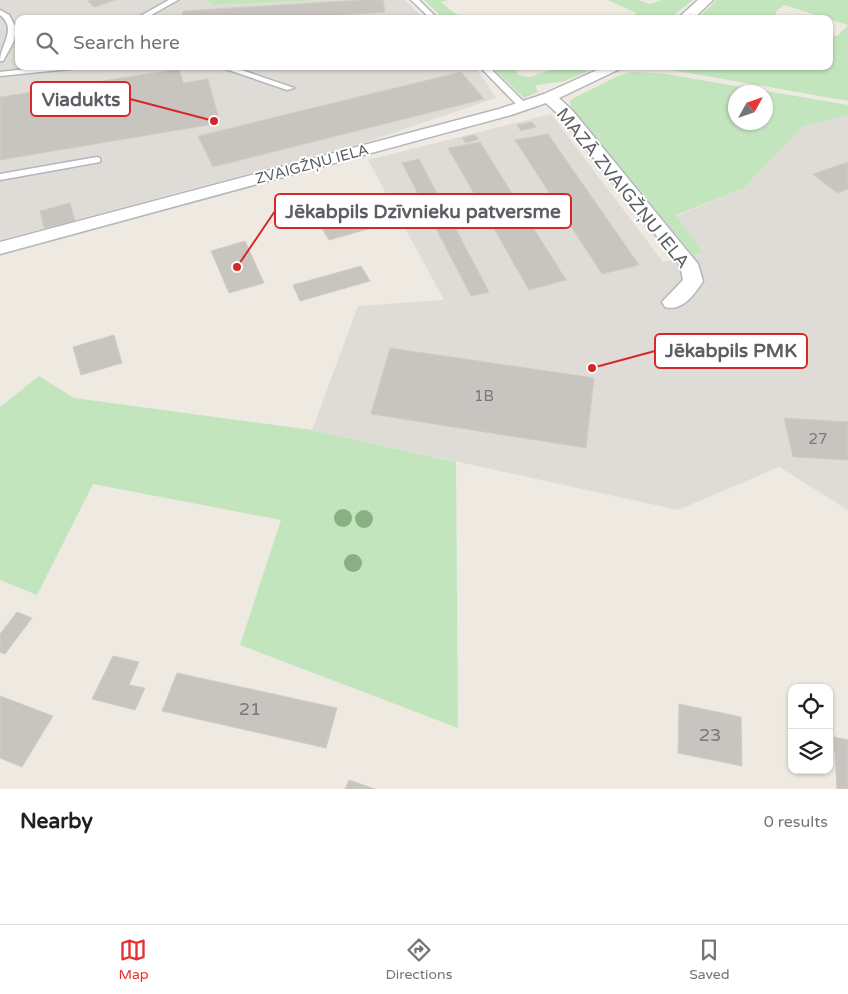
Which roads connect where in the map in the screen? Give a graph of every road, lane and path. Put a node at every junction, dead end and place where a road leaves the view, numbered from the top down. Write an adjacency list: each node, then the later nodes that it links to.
1 (174, 0): 5 (lane)
2 (415, 0): 6 (lane)
3 (706, 0): 7 (street)
4 (0, 12): 9 (lane)
5 (146, 15)
6 (431, 15)
7 (689, 15)
8 (0, 26): 9 (lane)
9 (12, 26): 10 (lane)
10 (0, 59)
11 (15, 68): 16 (lane)
12 (34, 70): 16 (lane)
13 (234, 70): 17 (lane)
14 (487, 70): 19 (lane)
15 (610, 70): 18 (street, ZVAIGŽŅU IELA)
16 (0, 73)
17 (290, 88)
18 (549, 97): 19 (street, ZVAIGŽŅU IELA); 23 (street, MAZĀ ZVAIGŽŅU IELA)
19 (523, 106): 22 (street, ZVAIGŽŅU IELA)
20 (97, 160): 21 (lane)
21 (0, 177)
22 (0, 248)
23 (672, 302)

